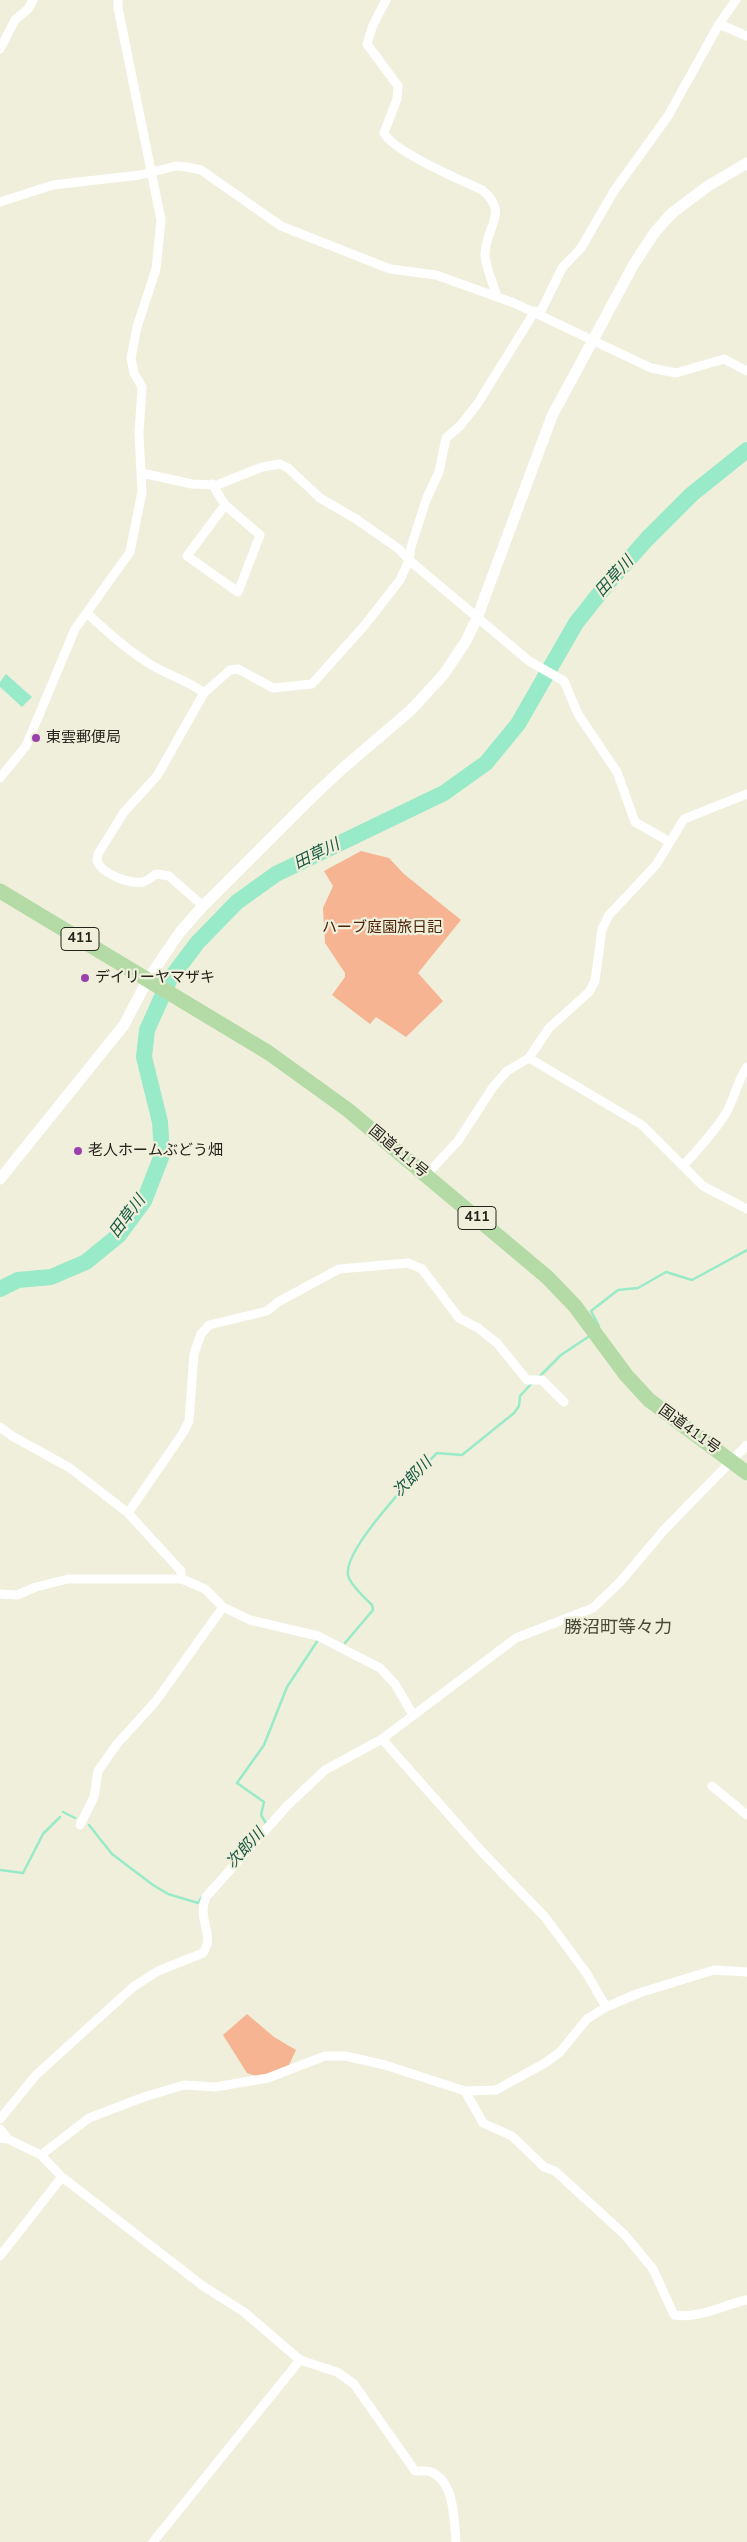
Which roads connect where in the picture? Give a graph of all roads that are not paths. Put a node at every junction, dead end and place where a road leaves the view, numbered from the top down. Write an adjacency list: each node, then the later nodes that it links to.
1 (33, 0): 6 (street)
2 (118, 0): 10 (street)
3 (386, 0): 12 (street)
4 (736, 0): 5 (street)
5 (719, 24): 7 (street); 13 (street)
6 (3, 32): 8 (street)
7 (747, 36)
8 (0, 49)
9 (747, 163): 14 (street)
10 (152, 172): 11 (street); 12 (street); 16 (street)
11 (0, 202)
12 (497, 298): 13 (street)
13 (537, 312): 14 (street); 19 (street)
14 (592, 341): 15 (street); 21 (street)
15 (747, 371)
16 (142, 473): 17 (street); 20 (street)
17 (212, 484): 18 (street); 19 (street)
18 (225, 505): 18 (street)
19 (409, 560): 21 (street); 22 (street)
20 (87, 614): 22 (street); 23 (street)
21 (477, 618): 25 (street); 27 (street)
22 (204, 693): 27 (street)
23 (0, 778)
24 (747, 794): 25 (street)
25 (670, 842): 29 (street)
26 (0, 891): 28 (highway, 国道411号 / 411)
27 (203, 906): 28 (street)
28 (154, 983): 32 (highway, 国道411号 / 411); 33 (street)
29 (529, 1058): 31 (street); 32 (street)
30 (747, 1066): 31 (street)
31 (683, 1166): 34 (street)
32 (426, 1175): 38 (highway, 国道411号 / 411)
33 (0, 1179)
34 (747, 1209)
35 (564, 1402): 40 (street)
36 (0, 1427): 40 (street)
37 (747, 1445): 38 (street)
38 (731, 1461): 39 (highway, 国道411号 / 411); 44 (street)
39 (747, 1473)
40 (128, 1512): 41 (street)
41 (182, 1579): 42 (street); 43 (street)
42 (0, 1594)
43 (223, 1607): 44 (street); 48 (street)
44 (413, 1715): 45 (street)
45 (382, 1739): 50 (street); 52 (street)
46 (712, 1786): 47 (street)
47 (747, 1815)
48 (80, 1825)
49 (747, 1972): 50 (street)
50 (606, 2007): 51 (street)
51 (465, 2092): 55 (street); 58 (street)
52 (0, 2119)
53 (0, 2129): 54 (street)
54 (4, 2138): 55 (street)
55 (41, 2155): 56 (street)
56 (62, 2177): 57 (street); 59 (street)
57 (0, 2256)
58 (747, 2300)
59 (300, 2360): 60 (street); 61 (street)
60 (153, 2542)
61 (456, 2542)

